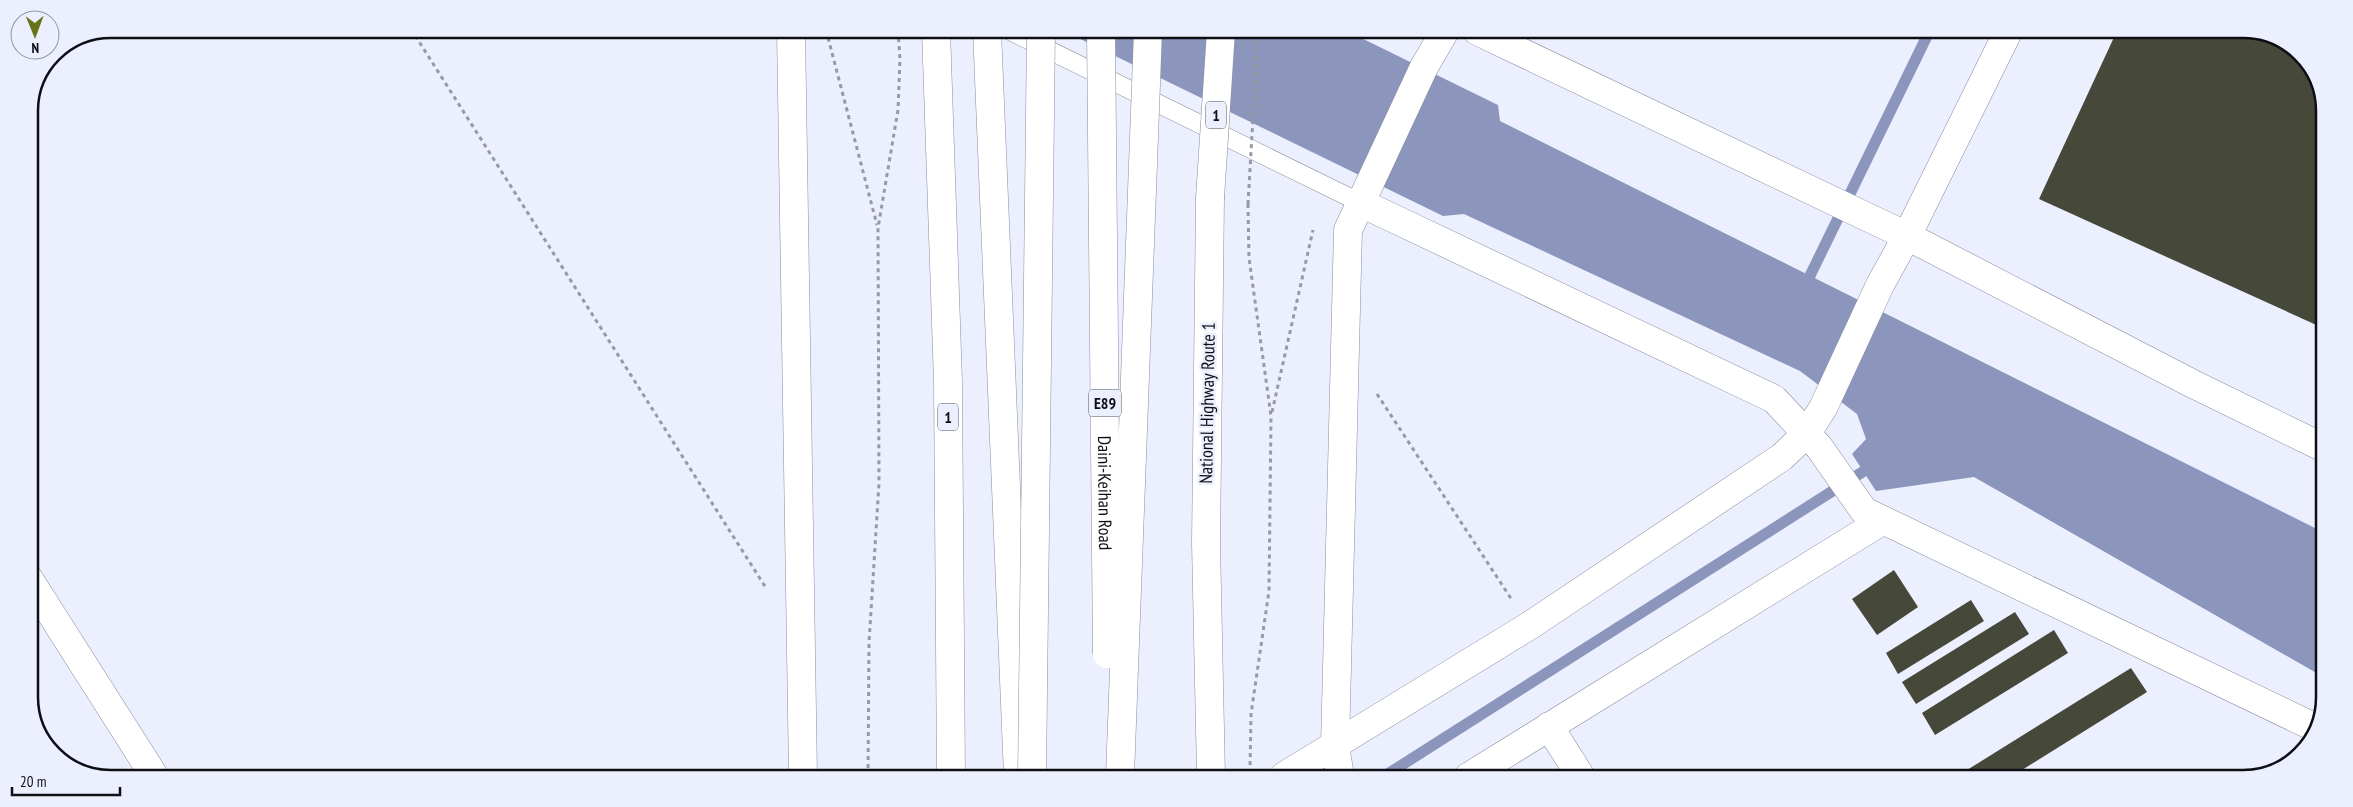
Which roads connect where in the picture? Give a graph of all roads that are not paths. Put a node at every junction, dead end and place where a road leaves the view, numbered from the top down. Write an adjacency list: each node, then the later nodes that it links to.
1 (791, 38): 22 (main road)
2 (936, 38): 23 (main road, 1)
3 (987, 38): 24 (main road)
4 (1027, 38): 12 (lane)
5 (1041, 38): 25 (main road, bridge)
6 (1101, 38): 26 (main road, Daini-Keihan Road / E89, bridge)
7 (1148, 38): 27 (main road, bridge)
8 (1221, 38): 28 (main road, National Highway Route 1 / 1, bridge)
9 (1441, 38): 12 (main road)
10 (1490, 38): 13 (main road)
11 (2005, 38): 13 (main road)
12 (1363, 199): 14 (main road); 20 (main road)
13 (1907, 236): 14 (main road); 15 (main road)
14 (1813, 440): 16 (main road); 20 (main road)
15 (2316, 444)
16 (1873, 516): 18 (main road); 19 (main road)
17 (38, 593): 21 (main road)
18 (2310, 725)
19 (1549, 726): 30 (main road); 31 (main road)
20 (1337, 764): 29 (main road)
21 (150, 769)
22 (804, 769)
23 (951, 769)
24 (1018, 769)
25 (1032, 769)
26 (1108, 769)
27 (1120, 769)
28 (1212, 769)
29 (1315, 769)
30 (1481, 769)
31 (1577, 769)

